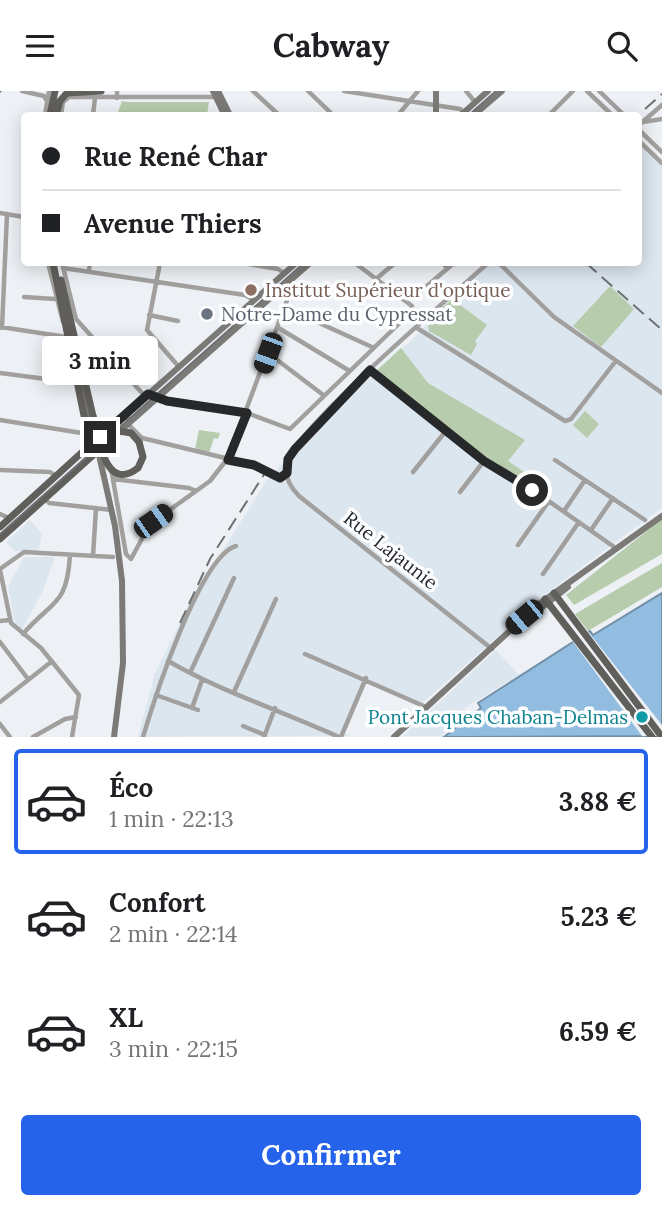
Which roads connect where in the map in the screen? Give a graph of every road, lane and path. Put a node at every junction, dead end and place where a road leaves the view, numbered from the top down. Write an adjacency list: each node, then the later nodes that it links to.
1 (22, 91): 17 (street)
2 (52, 91): 17 (street); 20 (street); 26 (main road)
3 (101, 91): 27 (main road)
4 (117, 91): 19 (street)
5 (253, 91): 31 (street)
6 (307, 91): 32 (street)
7 (344, 91): 21 (street)
8 (418, 91): 21 (street)
9 (436, 91): 23 (main road)
10 (466, 91): 22 (street)
11 (488, 91): 22 (main road)
12 (502, 91): 37 (main road)
13 (573, 91): 38 (street)
14 (587, 91): 39 (street)
15 (599, 91): 40 (street)
16 (215, 93): 19 (street); 30 (main road)
17 (39, 94): 20 (street)
18 (95, 98): 19 (street); 28 (street); 29 (street)
19 (117, 98)
20 (47, 101): 25 (street)
21 (411, 101): 23 (street); 33 (street)
22 (475, 102): 36 (main road)
23 (436, 105): 34 (main road); 35 (street)
24 (662, 105): 42 (street)
25 (52, 112)
26 (53, 112)
27 (54, 112)
28 (55, 112)
29 (93, 112)
30 (227, 112)
31 (276, 112)
32 (330, 112)
33 (401, 112)
34 (436, 112)
35 (462, 112)
36 (465, 112)
37 (478, 112)
38 (552, 112)
39 (608, 112)
40 (621, 112)
41 (662, 119): 43 (street)
42 (642, 124)
43 (642, 125)
44 (642, 128): 46 (street)
45 (642, 144): 47 (street)
46 (662, 152)
47 (662, 163)
48 (0, 213): 49 (street)
49 (7, 214): 50 (street); 81 (street)
50 (21, 216)
51 (57, 266): 71 (main road)
52 (57, 266): 75 (street)
53 (57, 266): 84 (main road)
54 (58, 266): 95 (street)
55 (68, 266): 67 (street)
56 (90, 266): 67 (street)
57 (159, 266): 70 (street)
58 (264, 266): 68 (street)
59 (292, 266): 68 (main road)
60 (307, 266): 72 (main road)
61 (359, 266): 69 (street)
62 (391, 266): 69 (street)
63 (450, 266): 66 (street)
64 (485, 266): 83 (street)
65 (502, 266): 87 (street)
66 (447, 268): 73 (street)
67 (89, 270): 70 (street)
68 (284, 273): 76 (main road)
69 (376, 279): 85 (street)
70 (156, 281): 76 (street); 78 (street)
71 (57, 284): 80 (main road); 84 (main road)
72 (286, 284): 77 (street); 96 (main road)
73 (421, 291)
74 (24, 297): 75 (street)
75 (55, 299): 80 (street)
76 (254, 300): 88 (main road)
77 (284, 307): 82 (street); 85 (street)
78 (149, 315): 79 (street); 88 (street)
79 (178, 321)
80 (64, 323): 84 (main road)
81 (1, 327): 84 (street)
82 (277, 327): 86 (street); 89 (street)
83 (417, 328): 87 (street); 90 (street)
84 (71, 337): 92 (main road); 98 (main road); 102 (main road, bridge)
85 (372, 347): 89 (street)
86 (268, 353): 93 (street); 97 (street)
87 (615, 362): 94 (street)
88 (178, 367): 95 (main road)
89 (348, 370): 93 (street)
90 (370, 370): 103 (street); 112 (street)
91 (0, 373): 92 (street)
92 (77, 383): 102 (main road)
93 (323, 394): 97 (street)
94 (662, 394)
95 (149, 395): 96 (street); 100 (street); 105 (main road)
96 (160, 396): 97 (street); 100 (main road)
97 (247, 413): 107 (street)
98 (93, 416): 102 (main road, bridge); 104 (main road, bridge)
99 (0, 420): 102 (street)
100 (130, 423): 101 (main road); 104 (street)
101 (120, 431): 104 (main road); 106 (main road)
102 (90, 432): 105 (main road); 169 (main road, bridge)
103 (445, 432): 109 (street); 111 (street)
104 (136, 436): 107 (street)
105 (91, 445): 106 (street); 113 (main road)
106 (100, 449): 114 (street); 119 (main road)
107 (228, 460): 112 (street); 116 (street)
108 (555, 460): 115 (street)
109 (484, 461): 117 (street); 120 (street)
110 (0, 470): 113 (street)
111 (413, 472)
112 (287, 473): 149 (street, Rue Lajaunie)
113 (57, 476): 126 (main road)
114 (113, 479): 116 (street); 122 (street)
115 (585, 480): 118 (street); 123 (street)
116 (196, 491): 122 (street)
117 (460, 492)
118 (613, 498): 127 (street); 130 (street)
119 (45, 499): 121 (street); 131 (main road)
120 (549, 501): 123 (street); 132 (street)
121 (96, 508): 122 (street); 136 (street)
122 (119, 510)
123 (564, 511): 128 (street)
124 (0, 514): 126 (street)
125 (662, 516): 134 (main road)
126 (9, 519): 129 (main road)
127 (645, 520)
128 (579, 522): 130 (street); 139 (street)
129 (0, 527)
130 (591, 530): 134 (street)
131 (0, 539)
132 (518, 545)
133 (236, 546): 151 (street)
134 (617, 549): 141 (main road)
135 (70, 555): 136 (street); 138 (street); 147 (street)
136 (93, 556): 137 (street)
137 (113, 557)
138 (0, 570): 144 (street)
139 (543, 574)
140 (234, 578): 153 (street)
141 (555, 595): 143 (main road); 146 (main road)
142 (276, 599): 157 (street)
143 (547, 601): 146 (main road); 149 (main road)
144 (10, 620): 145 (street); 147 (street)
145 (0, 621)
146 (578, 633): 173 (main road); 174 (main road)
147 (23, 634): 152 (street)
148 (0, 642): 155 (street)
149 (489, 647): 160 (main road)
150 (305, 654): 154 (street)
151 (168, 660): 153 (street); 158 (street)
152 (51, 662): 155 (street); 162 (street)
153 (190, 673): 156 (street)
154 (366, 678): 160 (street); 171 (street)
155 (28, 679): 159 (street)
156 (202, 680): 157 (street); 158 (street)
157 (234, 692): 161 (street)
158 (155, 695): 170 (street)
159 (0, 702)
160 (425, 706): 172 (main road)
161 (275, 708): 165 (street); 171 (street)
162 (76, 717): 167 (street); 168 (street)
163 (0, 724): 166 (street)
164 (243, 726): 165 (street)
165 (264, 736)
166 (10, 737)
167 (33, 737)
168 (72, 737)
169 (114, 737)
170 (143, 737)
171 (340, 737)
172 (395, 737)
173 (652, 737)
174 (662, 737)

